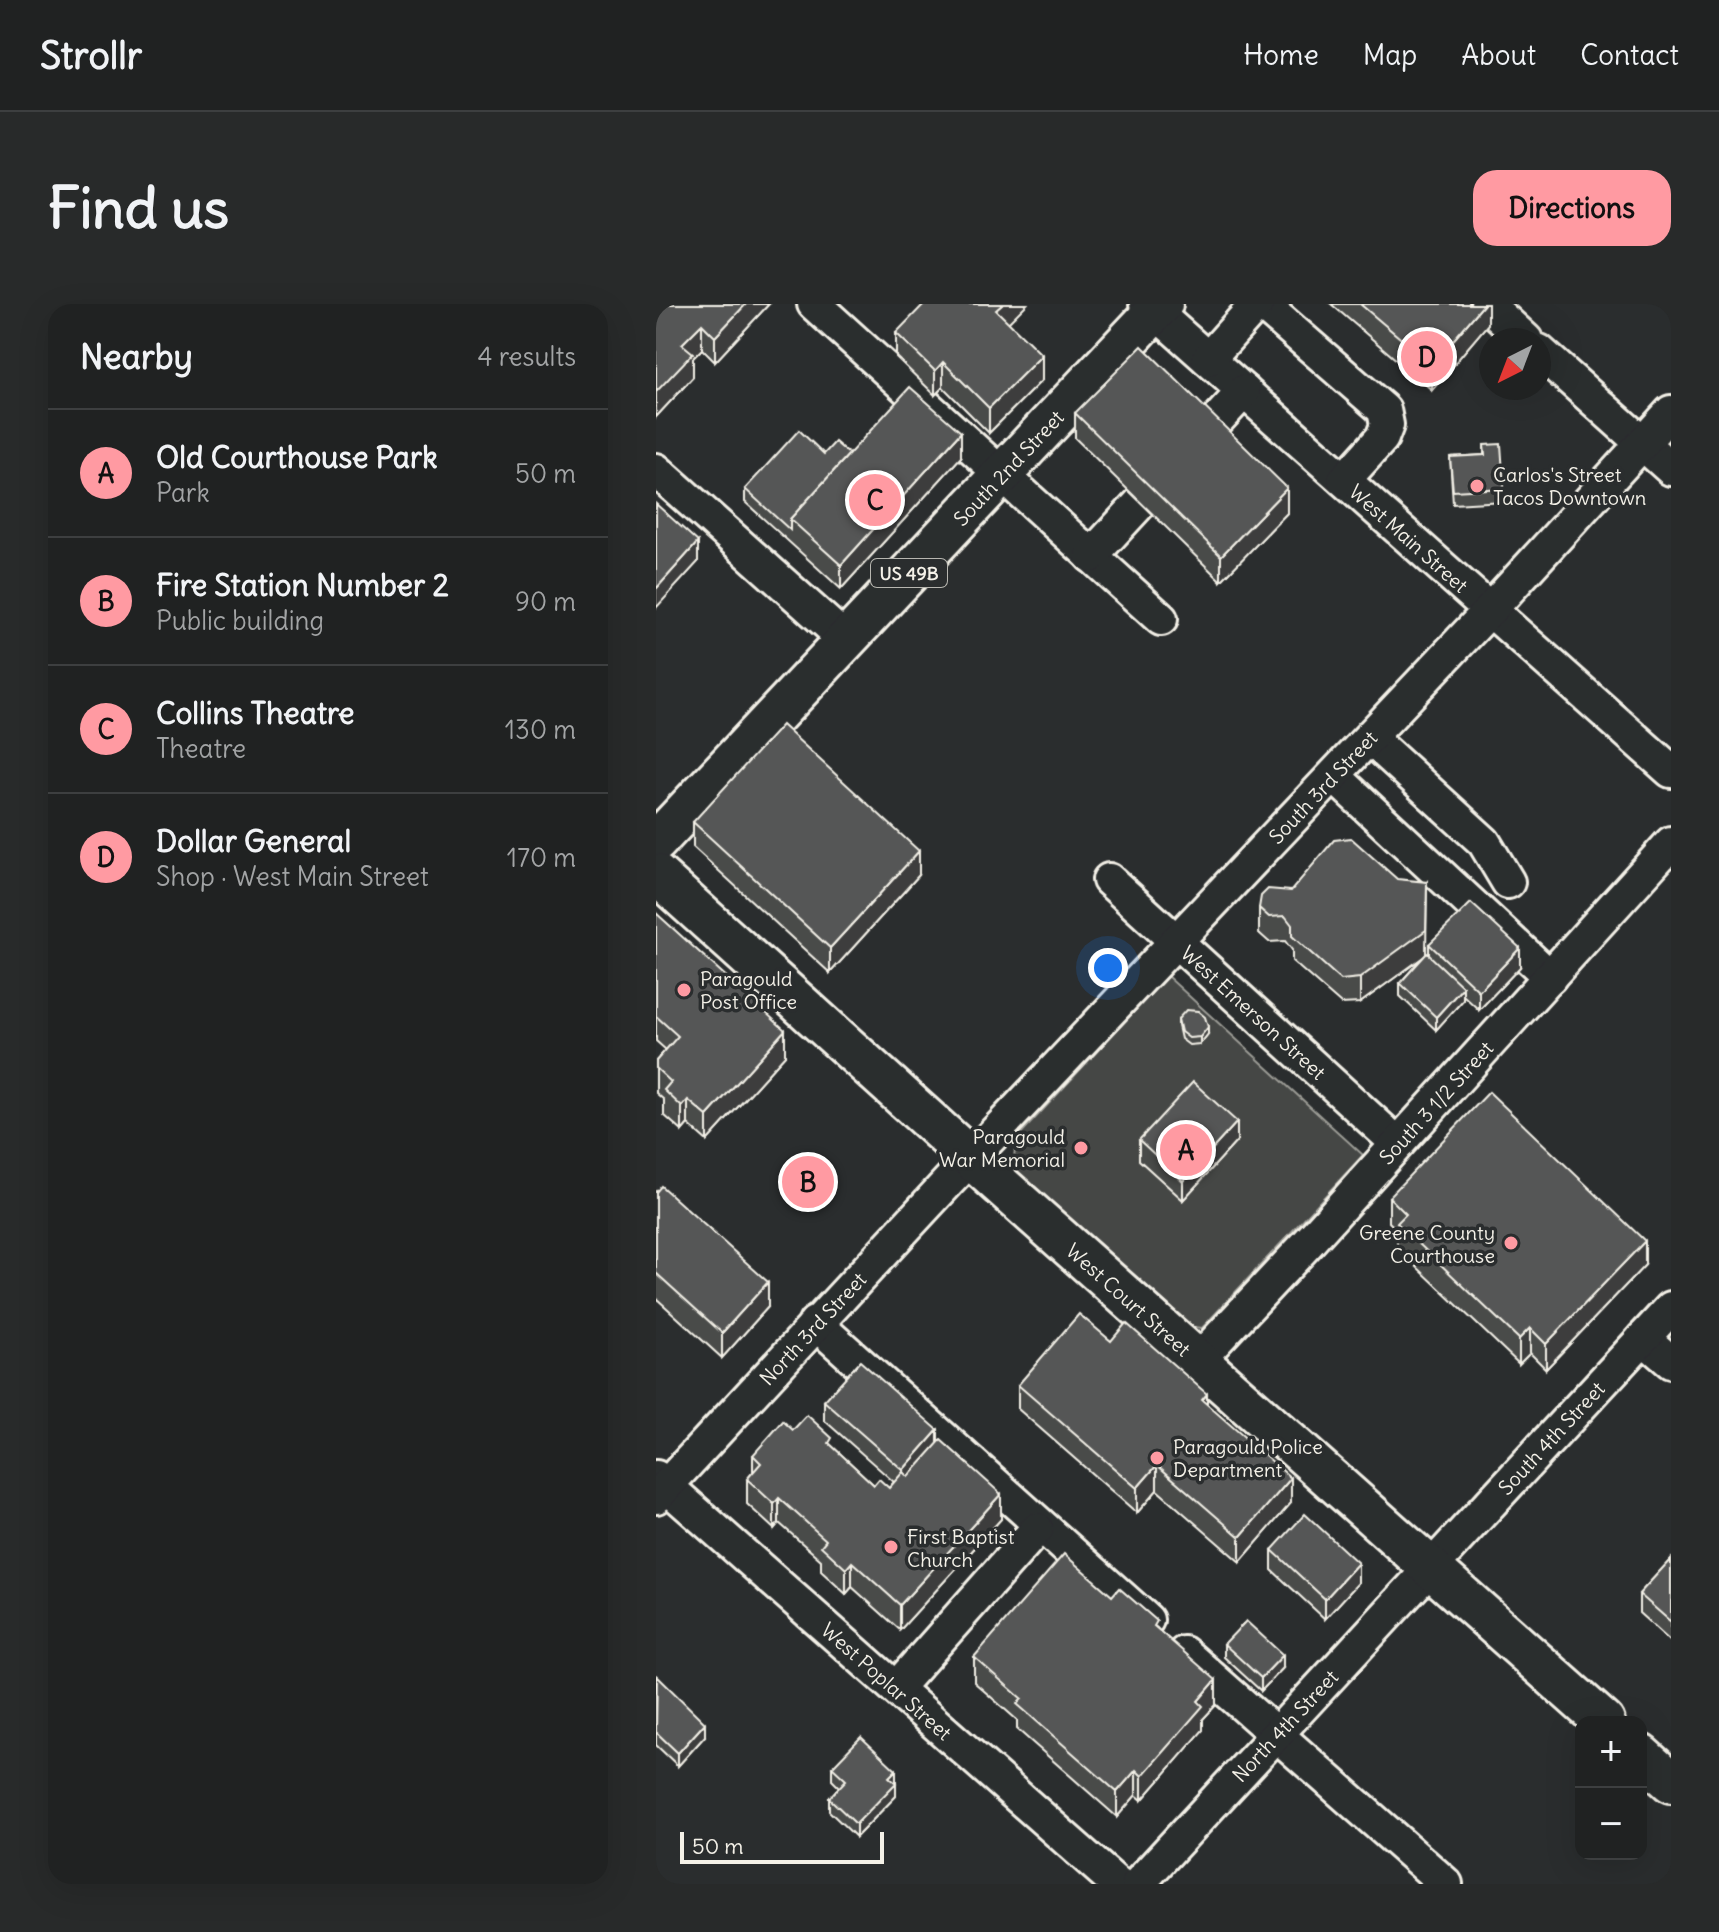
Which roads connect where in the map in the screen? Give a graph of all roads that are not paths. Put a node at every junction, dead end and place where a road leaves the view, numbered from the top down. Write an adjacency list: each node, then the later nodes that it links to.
1 (814, 304): 13 (street)
2 (1259, 304): 6 (street); 14 (street)
3 (1487, 304): 5 (street)
4 (1154, 307): 6 (street, West Main Street); 13 (main road, South 2nd Street / US 49B)
5 (1513, 328)
6 (1208, 359): 8 (street, West Main Street)
7 (1551, 362): 10 (street)
8 (1244, 391): 14 (street, West Main Street); 15 (street)
9 (1671, 412): 10 (street, South 3rd Street)
10 (1641, 444): 11 (street); 16 (street, South 3rd Street)
11 (1671, 469)
12 (656, 470): 18 (street)
13 (1001, 474): 15 (street); 18 (main road, South 2nd Street / US 49B)
14 (1344, 480): 16 (street, West Main Street)
15 (1091, 556): 17 (street)
16 (1489, 611): 19 (street, South 3rd Street); 20 (street, West Main Street)
17 (1161, 619)
18 (846, 640): 22 (main road, South 2nd Street / US 49B)
19 (1370, 738): 21 (street, South 3rd Street); 26 (street)
20 (1671, 771)
21 (1334, 776): 27 (street, South 3rd Street); 28 (street)
22 (656, 842)
23 (1671, 843): 28 (street, South 3 1/2 Street)
24 (656, 874): 30 (main road, West Court Street)
25 (1109, 880): 27 (street, West Emerson Street)
26 (1508, 882)
27 (1176, 942): 29 (street, West Emerson Street); 30 (street, South 3rd Street)
28 (1550, 977): 29 (street, South 3 1/2 Street)
29 (1397, 1143): 34 (street, South 3 1/2 Street)
30 (970, 1158): 32 (street, North 3rd Street); 34 (main road, West Court Street)
31 (1671, 1308): 33 (street, South 4th Street)
32 (815, 1323): 36 (street, North 3rd Street); 41 (street)
33 (1643, 1338): 35 (street); 38 (street, South 4th Street)
34 (1197, 1361): 38 (main road, West Court Street)
35 (1671, 1362)
36 (659, 1487): 39 (street, West Poplar Street)
37 (1037, 1529): 39 (street)
38 (1432, 1568): 40 (main road, West Court Street); 41 (street, North 4th Street)
39 (896, 1688): 44 (street, West Poplar Street)
40 (1597, 1716)
41 (1277, 1736): 45 (street, North 4th Street); 46 (street)
42 (1647, 1760): 43 (main road)
43 (1671, 1782)
44 (1117, 1884)
45 (1138, 1884)
46 (1446, 1884)

